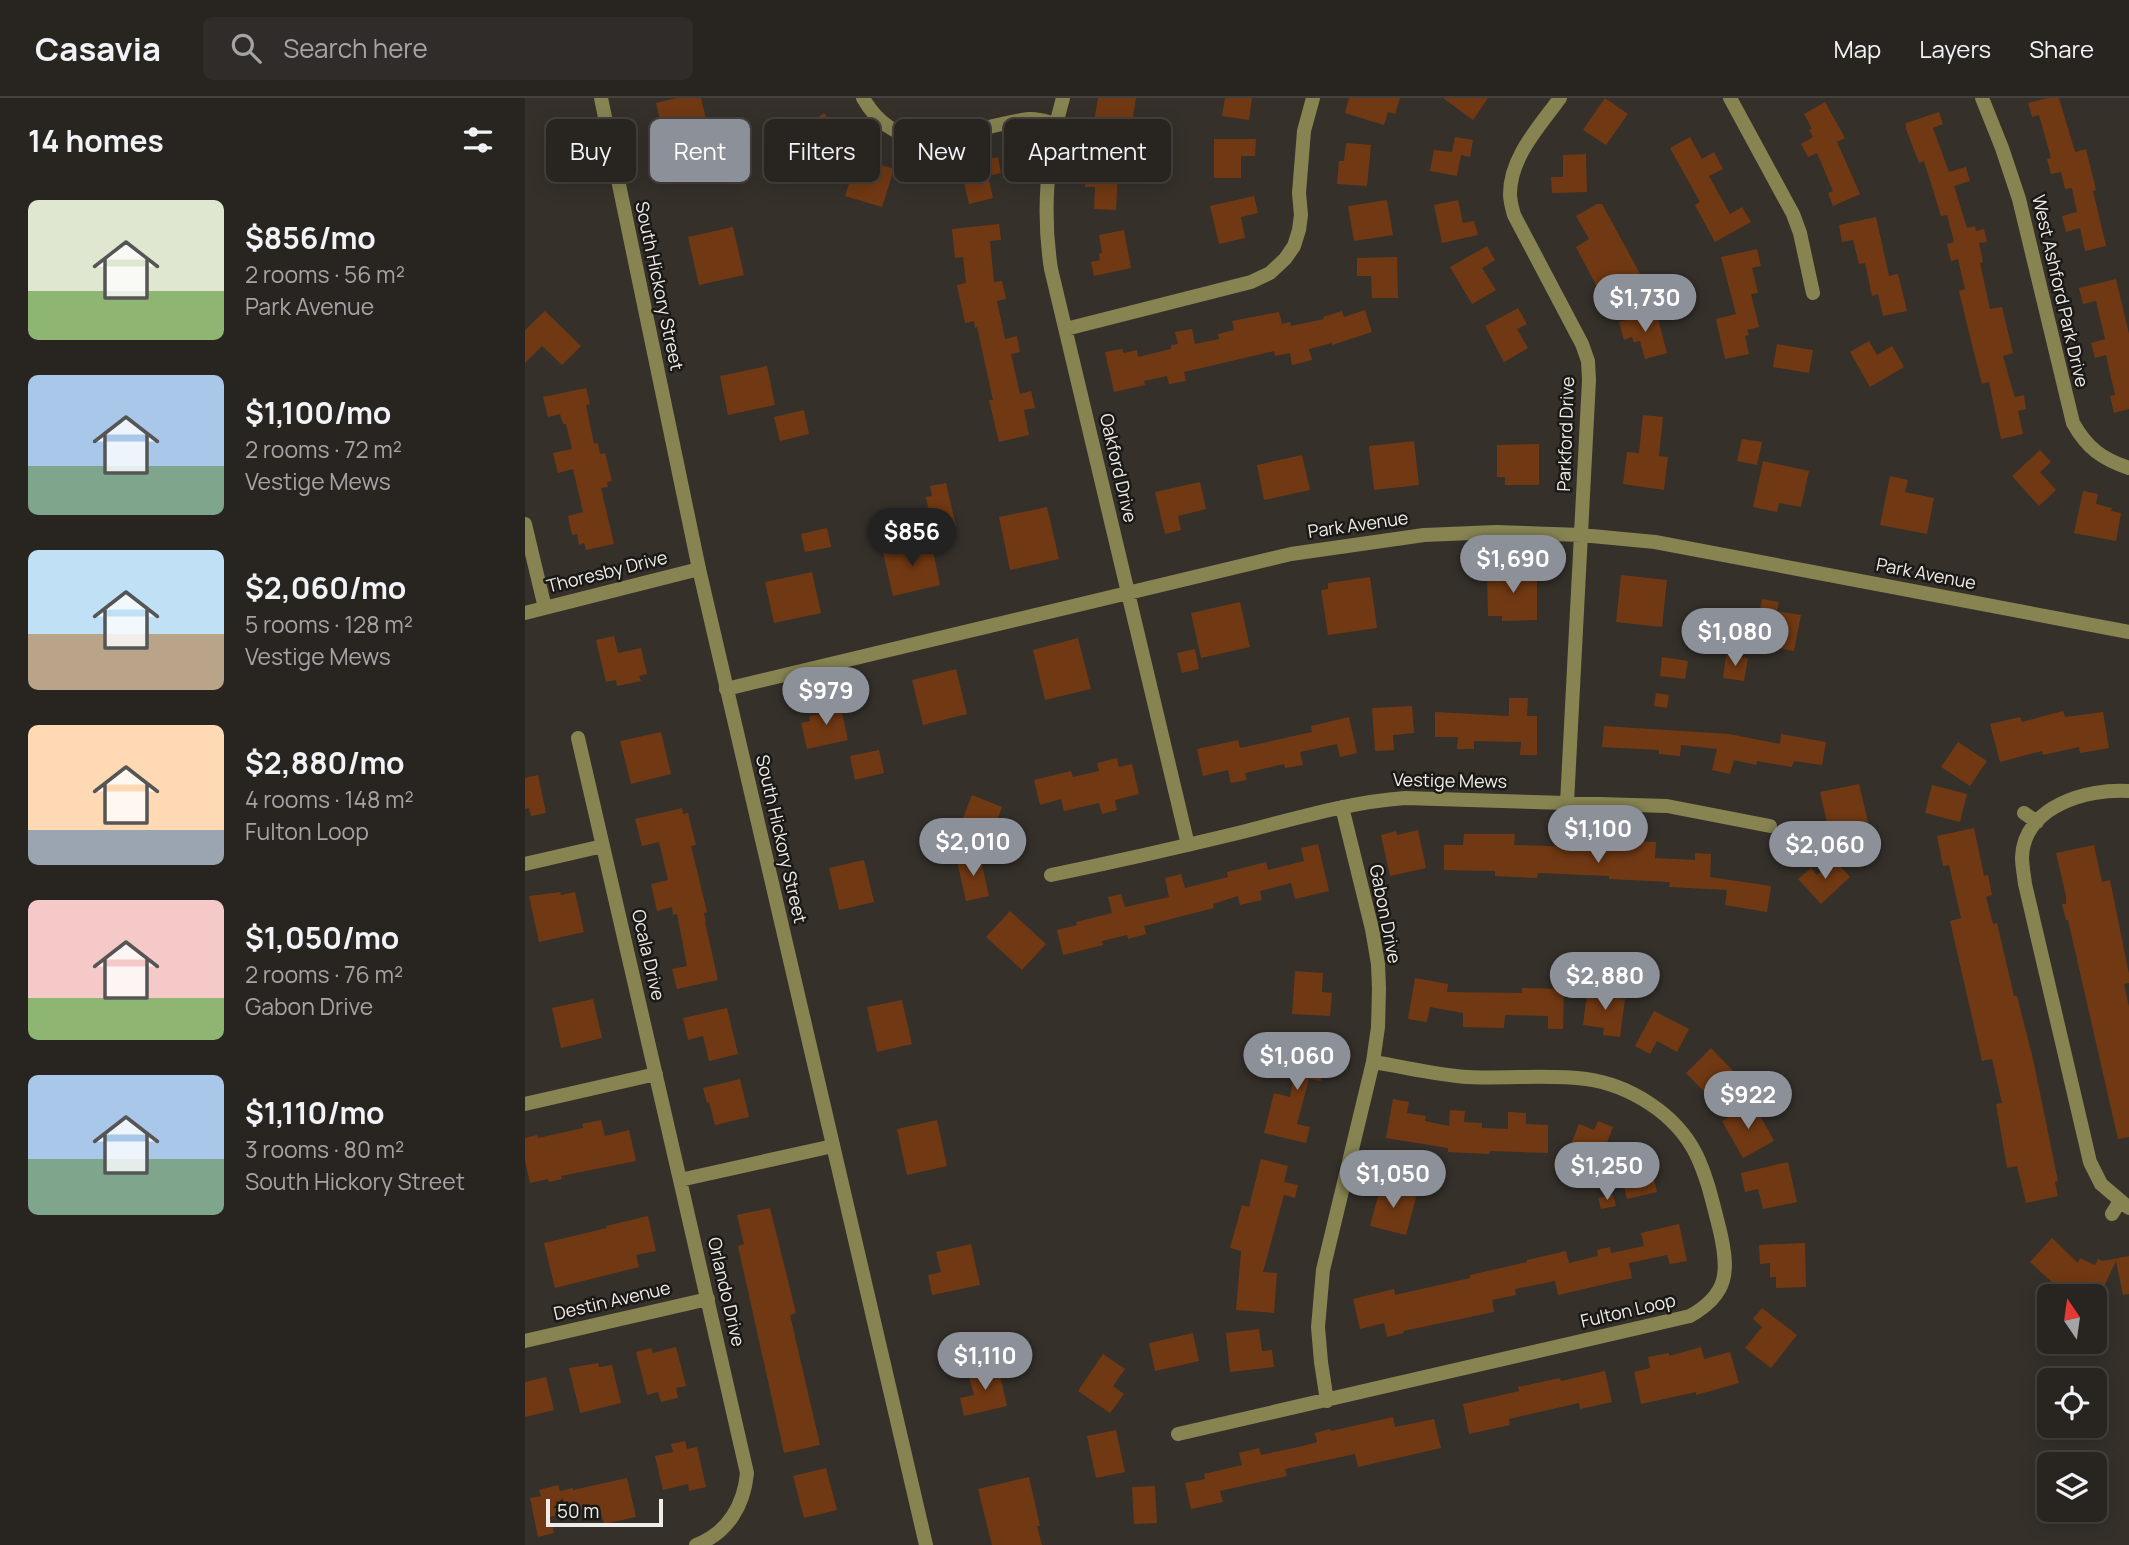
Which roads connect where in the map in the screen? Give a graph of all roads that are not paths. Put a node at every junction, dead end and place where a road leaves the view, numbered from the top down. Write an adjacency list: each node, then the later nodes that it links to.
1 (601, 98): 16 (street, South Hickory Street)
2 (863, 98): 9 (street)
3 (1063, 98): 8 (street, Oakford Drive)
4 (1313, 98): 12 (street)
5 (1560, 98): 15 (street, Parkford Drive)
6 (1730, 98): 11 (street)
7 (1982, 98): 13 (street, West Ashford Park Drive)
8 (1057, 119)
9 (1004, 125)
10 (1048, 182): 12 (street, Oakford Drive)
11 (1813, 293)
12 (1066, 329): 17 (street, Oakford Drive)
13 (2129, 468)
14 (525, 524): 18 (street)
15 (1581, 535): 17 (street, Park Avenue); 20 (street, Park Avenue); 24 (street, Parkford Drive)
16 (699, 569): 18 (street, Thoresby Drive); 21 (street, South Hickory Street)
17 (1128, 594): 21 (street, Park Avenue); 29 (street, Oakford Drive)
18 (545, 608): 19 (street, Thoresby Drive)
19 (525, 613)
20 (2129, 632)
21 (726, 689): 36 (street, South Hickory Street)
22 (578, 738): 30 (street, Ocala Drive)
23 (2129, 791): 27 (street)
24 (1567, 803): 25 (street, Vestige Mews); 28 (street, Vestige Mews)
25 (1342, 807): 29 (street, Vestige Mews); 33 (street, Gabon Drive)
26 (2024, 813): 27 (street)
27 (2037, 822): 38 (street)
28 (1770, 826)
29 (1188, 845): 32 (street, Vestige Mews)
30 (603, 846): 31 (street); 34 (street, Ocala Drive)
31 (525, 864)
32 (1051, 875)
33 (1373, 1062): 41 (street, Gabon Drive); 41 (street, Fulton Loop)
34 (656, 1074): 35 (street); 37 (street, Ocala Drive)
35 (525, 1104)
36 (833, 1146): 37 (street); 44 (street, South Hickory Street)
37 (680, 1180): 39 (street, Orlando Drive)
38 (2120, 1208)
39 (708, 1299): 40 (street, Destin Avenue); 43 (street, Orlando Drive)
40 (525, 1341)
41 (1327, 1401): 42 (street, Fulton Loop)
42 (1178, 1434)
43 (696, 1545)
44 (926, 1545)

